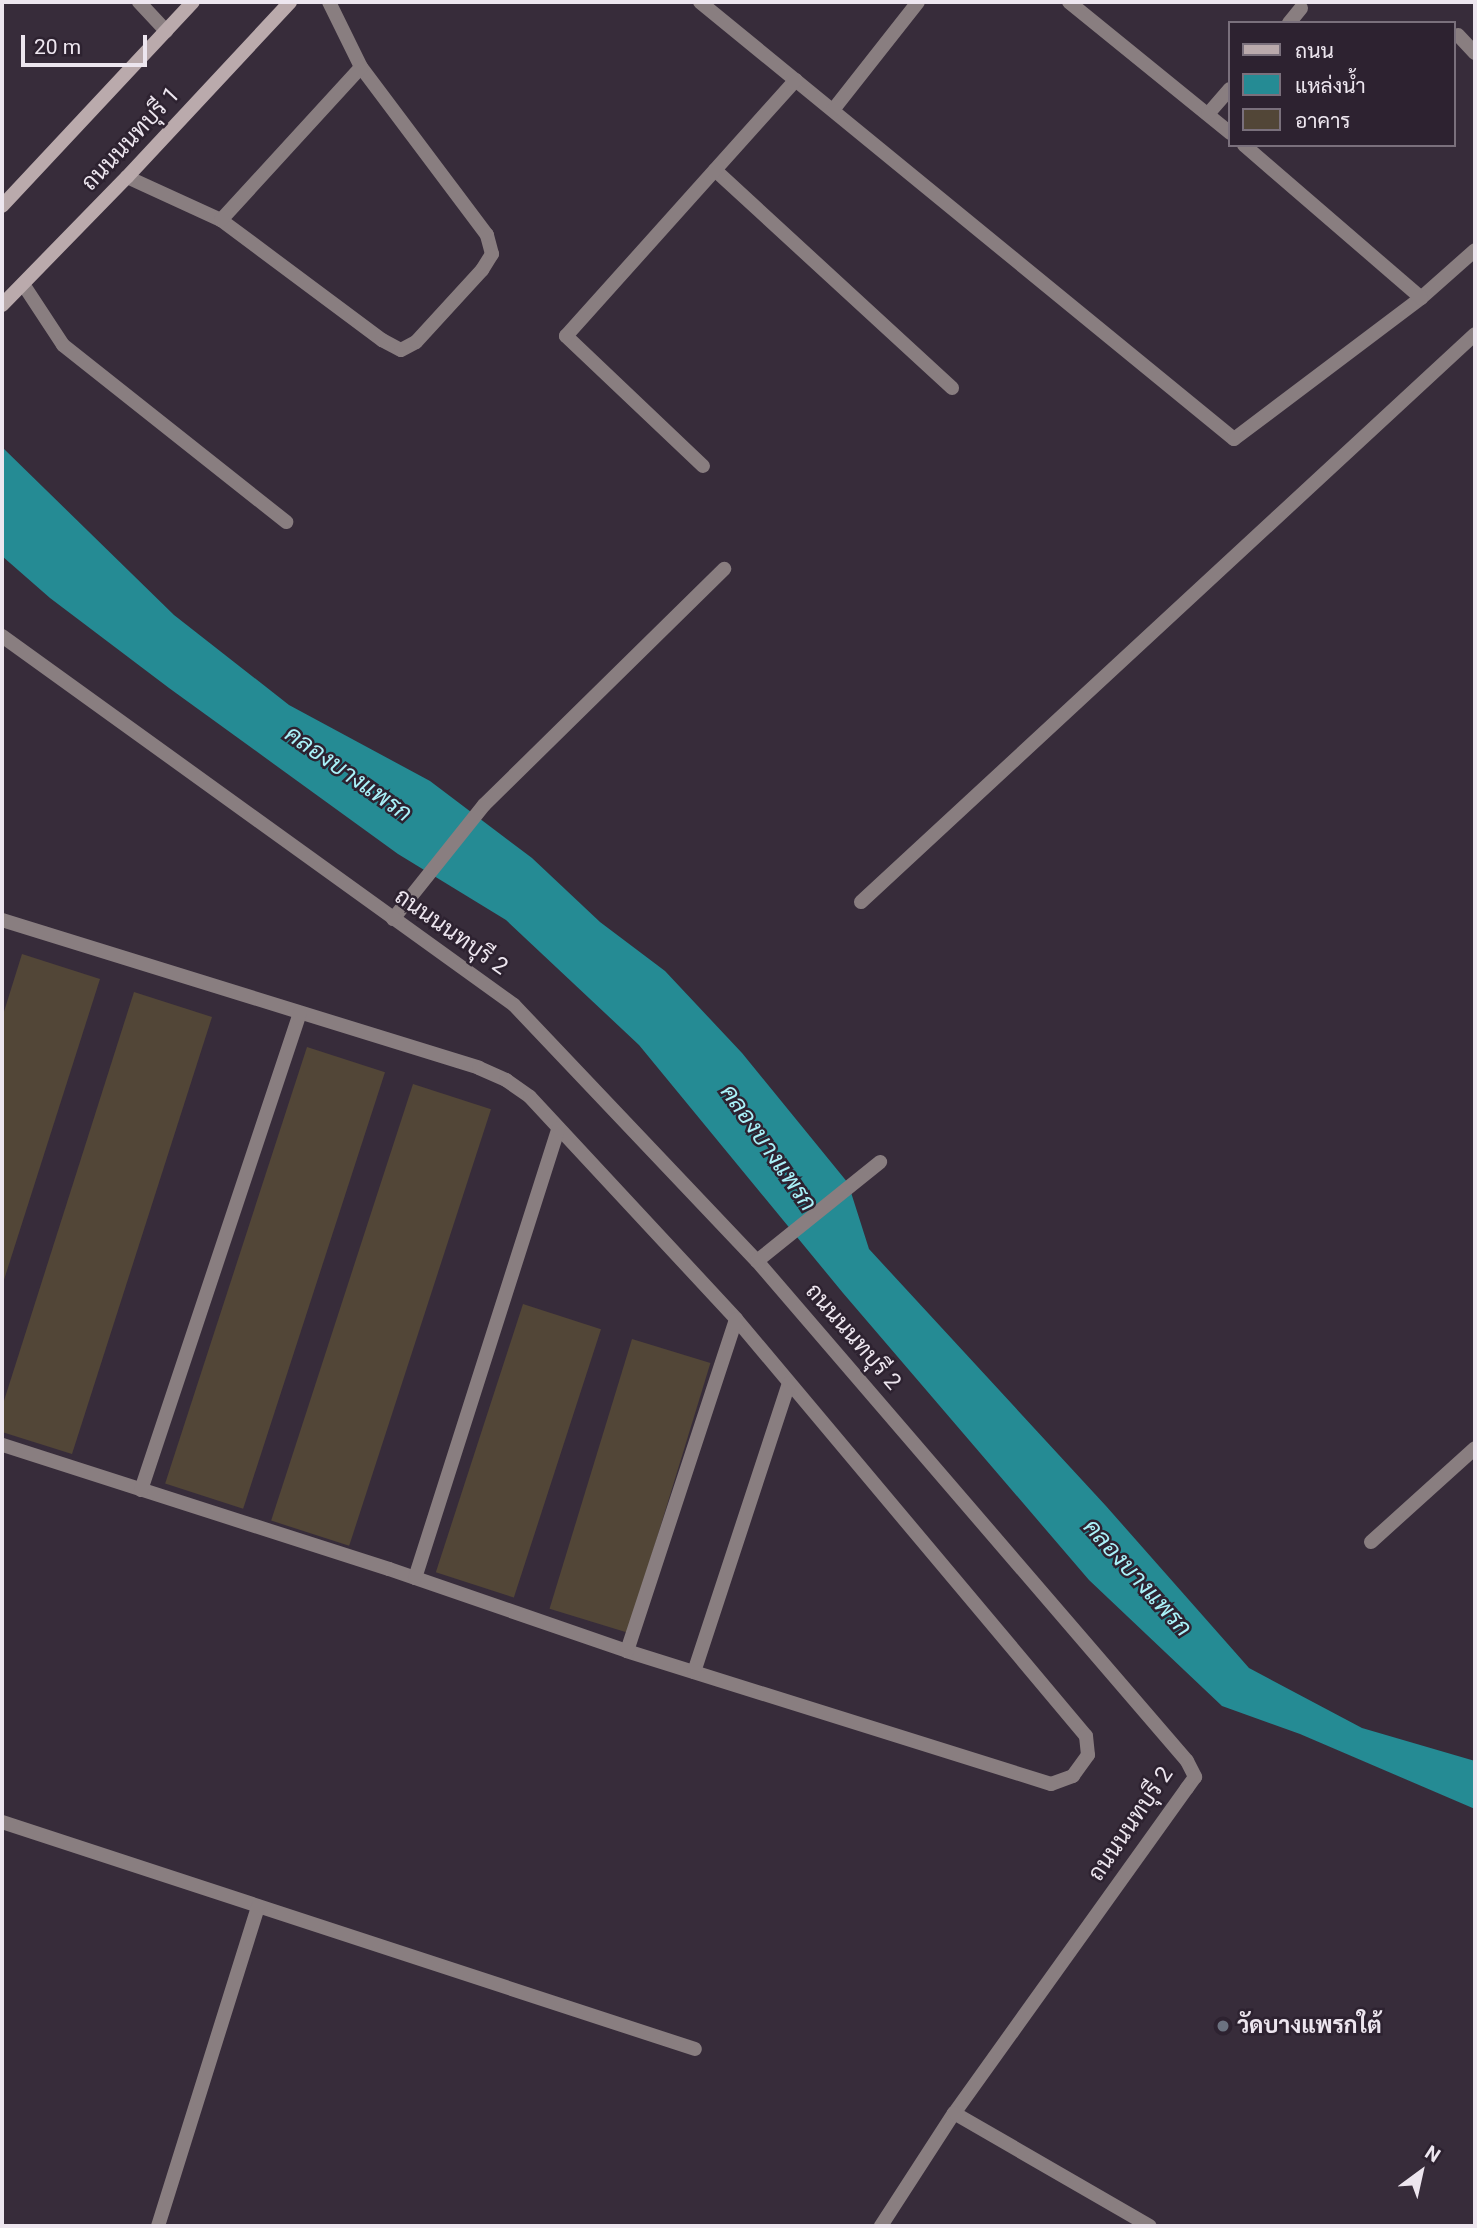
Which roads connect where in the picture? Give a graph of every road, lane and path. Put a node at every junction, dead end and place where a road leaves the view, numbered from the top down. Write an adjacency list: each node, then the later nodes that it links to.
1 (139, 2): 10 (street)
2 (193, 2): 10 (main road)
3 (290, 2): 21 (main road, ถนนนนทบุรี 1)
4 (329, 2): 13 (street)
5 (700, 2): 14 (street)
6 (918, 2): 16 (street)
7 (1069, 2): 17 (street)
8 (1301, 8): 9 (street)
9 (1291, 21)
10 (166, 31): 22 (main road)
11 (1458, 35): 12 (street)
12 (1475, 53)
13 (361, 68): 23 (street); 23 (street)
14 (796, 80): 16 (street); 20 (street)
15 (1228, 91): 17 (street)
16 (833, 110): 26 (street)
17 (1208, 114): 18 (street)
18 (1228, 131)
19 (1246, 147): 26 (street)
20 (715, 170): 29 (street); 30 (street)
21 (127, 177): 23 (street); 25 (main road, ถนนนนทบุรี 1)
22 (2, 206)
23 (221, 220)
24 (1475, 250): 26 (street)
25 (23, 284): 27 (main road, ถนนนนทบุรี 1); 31 (street)
26 (1421, 298)
27 (2, 305)
28 (1475, 334): 34 (street)
29 (952, 388)
30 (704, 466)
31 (286, 522)
32 (724, 569): 35 (street)
33 (2, 636): 35 (street, ถนนนนทบุรี 2)
34 (861, 902)
35 (393, 919): 40 (street, ถนนนนทบุรี 2)
36 (2, 921): 37 (street)
37 (300, 1013): 38 (street); 45 (street)
38 (559, 1128): 41 (street); 47 (street)
39 (880, 1162): 40 (street)
40 (757, 1261): 53 (street, ถนนนนทบุรี 2)
41 (736, 1320): 42 (street); 48 (street)
42 (789, 1383): 49 (street); 49 (street)
43 (2, 1445): 45 (street)
44 (1475, 1448): 46 (street)
45 (141, 1490): 47 (street)
46 (1371, 1542)
47 (415, 1578): 48 (street)
48 (627, 1651): 49 (street)
49 (694, 1672)
50 (2, 1822): 51 (street)
51 (258, 1906): 52 (street); 54 (street)
52 (695, 2049)
53 (954, 2113): 55 (street, ถนนนนทบุรี 2); 56 (street)
54 (158, 2226)
55 (881, 2226)
56 (1150, 2226)

